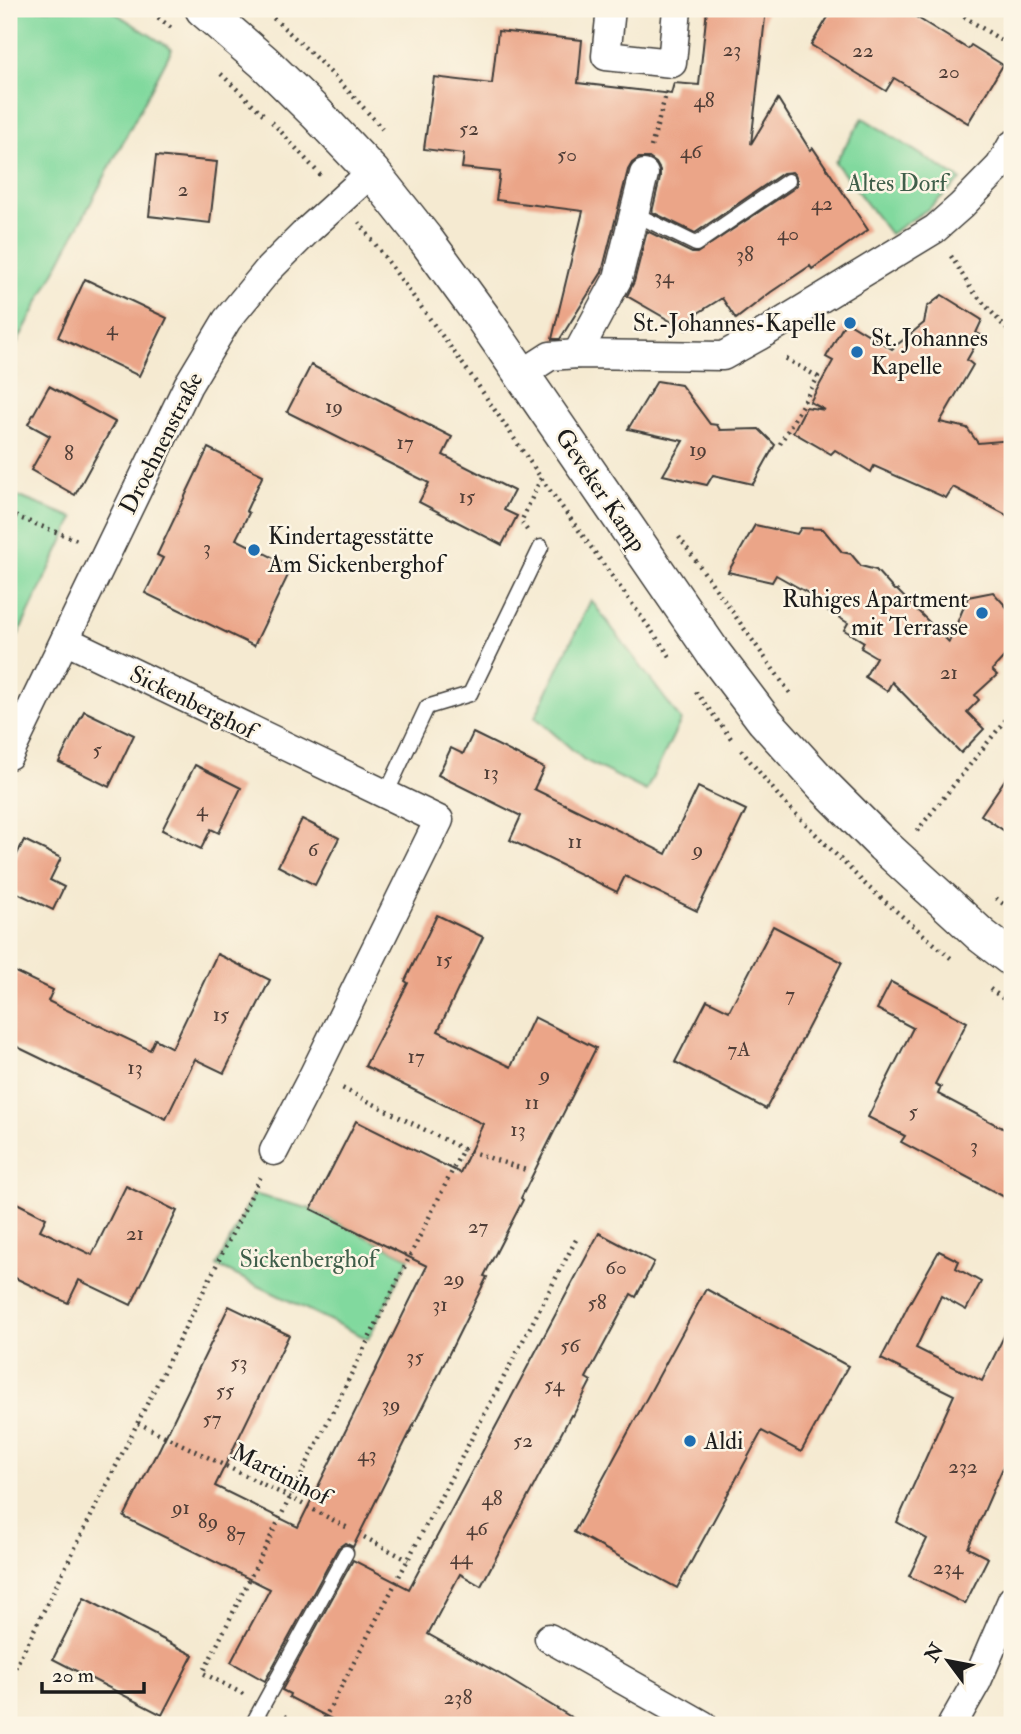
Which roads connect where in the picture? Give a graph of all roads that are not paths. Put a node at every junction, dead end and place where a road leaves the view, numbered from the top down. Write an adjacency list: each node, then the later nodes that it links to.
1 (203, 9): 5 (street, Geveker Kamp)
2 (611, 9): 3 (street)
3 (677, 9)
4 (1012, 145): 9 (street)
5 (372, 172): 10 (street, Geveker Kamp); 12 (street, Droehnenstraße)
6 (643, 174): 8 (street)
7 (788, 181): 8 (lane)
8 (635, 214): 9 (street)
9 (577, 354): 10 (street)
10 (522, 374): 15 (street, Geveker Kamp)
11 (541, 547): 14 (lane)
12 (65, 640): 13 (street, Droehnenstraße); 14 (street, Sickenberghof)
13 (9, 755)
14 (386, 794): 16 (street, Sickenberghof)
15 (1012, 959)
16 (274, 1151)
17 (346, 1553): 20 (lane)
18 (1012, 1600): 22 (street)
19 (549, 1638): 21 (street)
20 (252, 1725)
21 (702, 1725)
22 (952, 1725)

